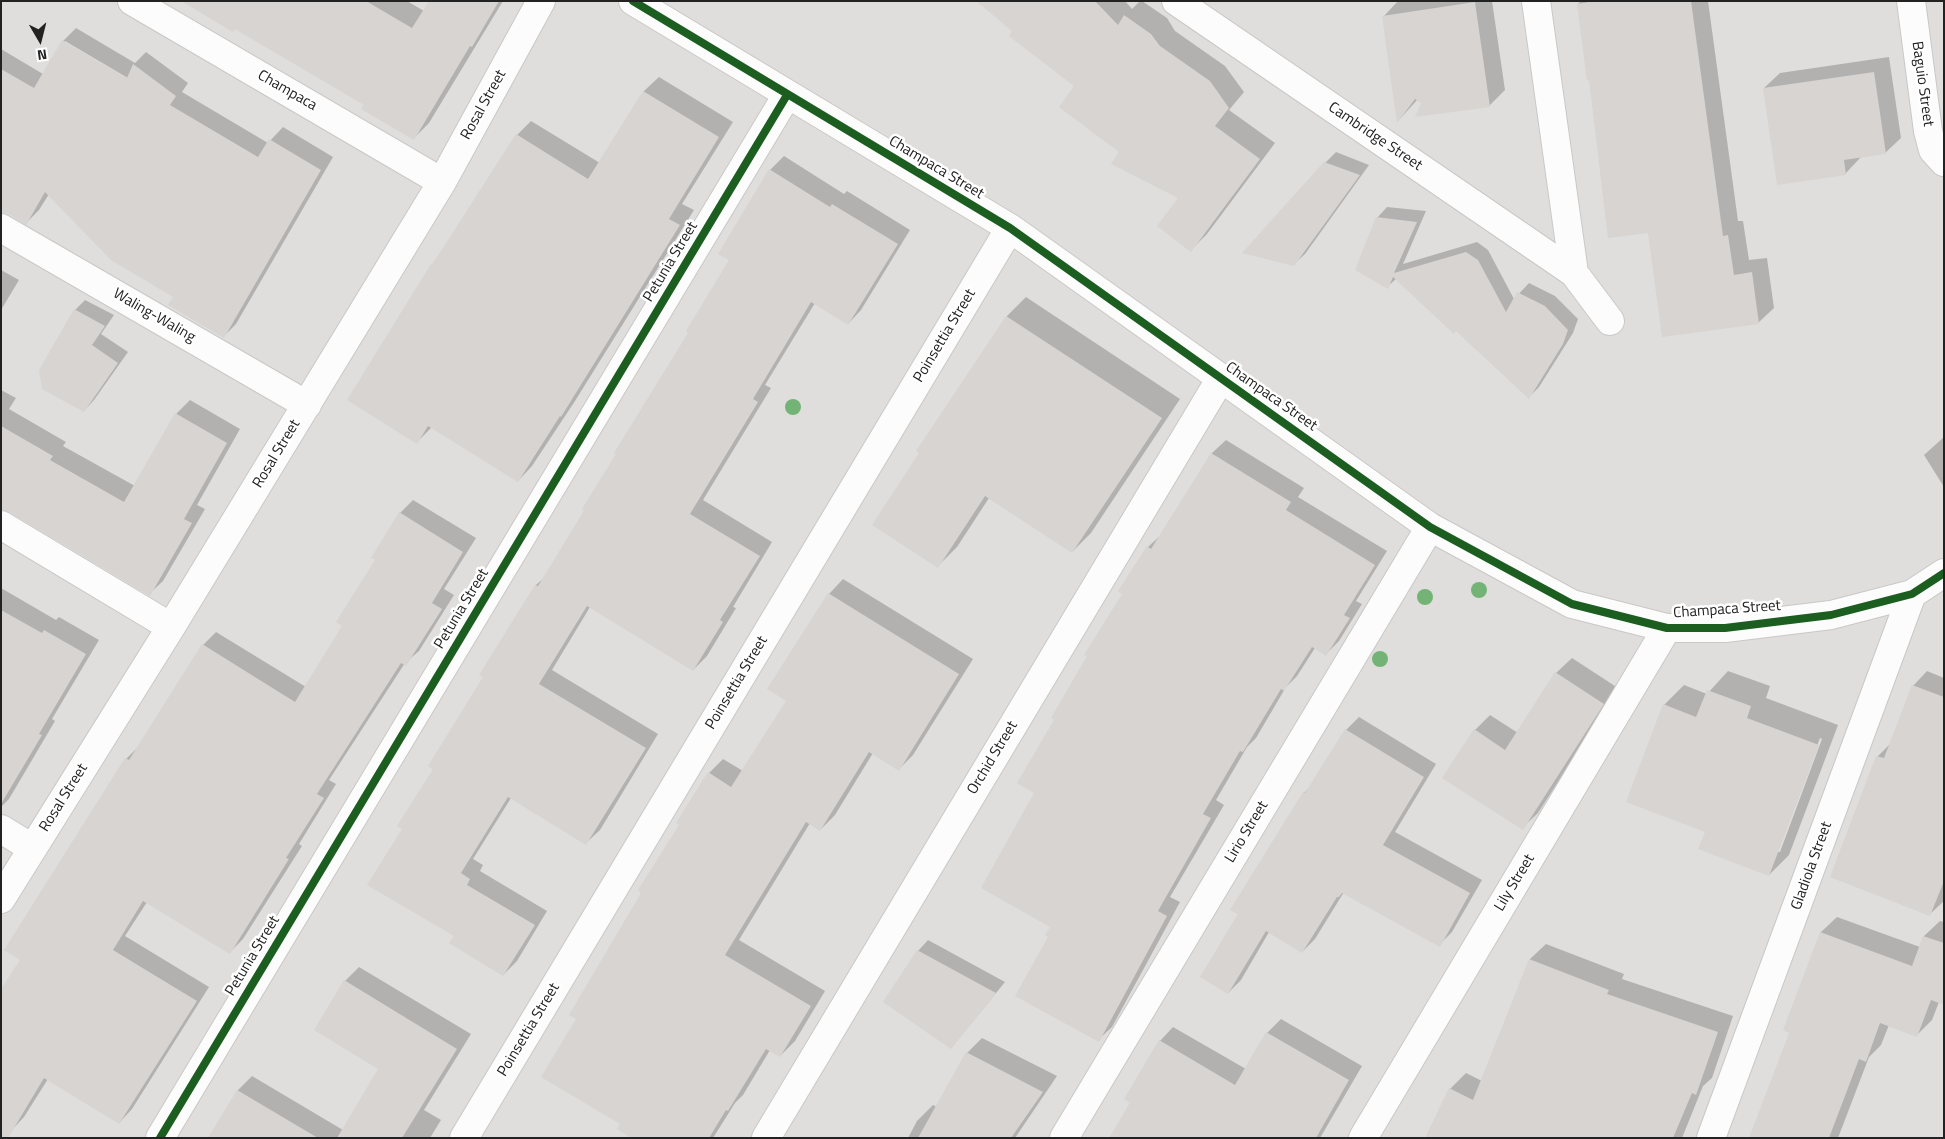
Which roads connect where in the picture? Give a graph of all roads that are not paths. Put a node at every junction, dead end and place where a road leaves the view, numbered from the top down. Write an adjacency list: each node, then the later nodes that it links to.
1 (132, 1): 10 (street, Champaca)
2 (542, 1): 10 (street, Rosal Street)
3 (633, 1): 8 (street, Champaca Street)
4 (1176, 1): 7 (street, Cambridge Street)
5 (1536, 1): 13 (street, Cambridge Street)
6 (1911, 1): 9 (street, Baguio Street)
7 (1214, 14): 13 (street, Cambridge Street)
8 (787, 95): 12 (street, Champaca Street); 26 (street, Petunia Street)
9 (1944, 162)
10 (442, 182): 16 (street, Rosal Street)
11 (1, 228): 16 (street, Waling-Waling)
12 (1010, 228): 15 (street, Champaca Street); 27 (street, Poinsettia Street)
13 (1574, 273): 14 (street, Cambridge Street)
14 (1610, 321)
15 (1221, 378): 18 (street, Champaca Street); 28 (street, Orchid Street)
16 (307, 404): 21 (street, Rosal Street)
17 (1, 525): 21 (street)
18 (1430, 527): 22 (street, Champaca Street); 29 (street, Lirio Street)
19 (1944, 573): 20 (street, Champaca Street)
20 (1912, 594): 22 (street, Champaca Street); 31 (street, Gladiola Street)
21 (171, 627): 24 (street, Rosal Street)
22 (1667, 628): 30 (street, Lily Street)
23 (1, 829): 24 (street)
24 (32, 848): 25 (street, Rosal Street)
25 (1, 899)
26 (160, 1138)
27 (464, 1138)
28 (766, 1138)
29 (1064, 1138)
30 (1363, 1138)
31 (1711, 1138)

